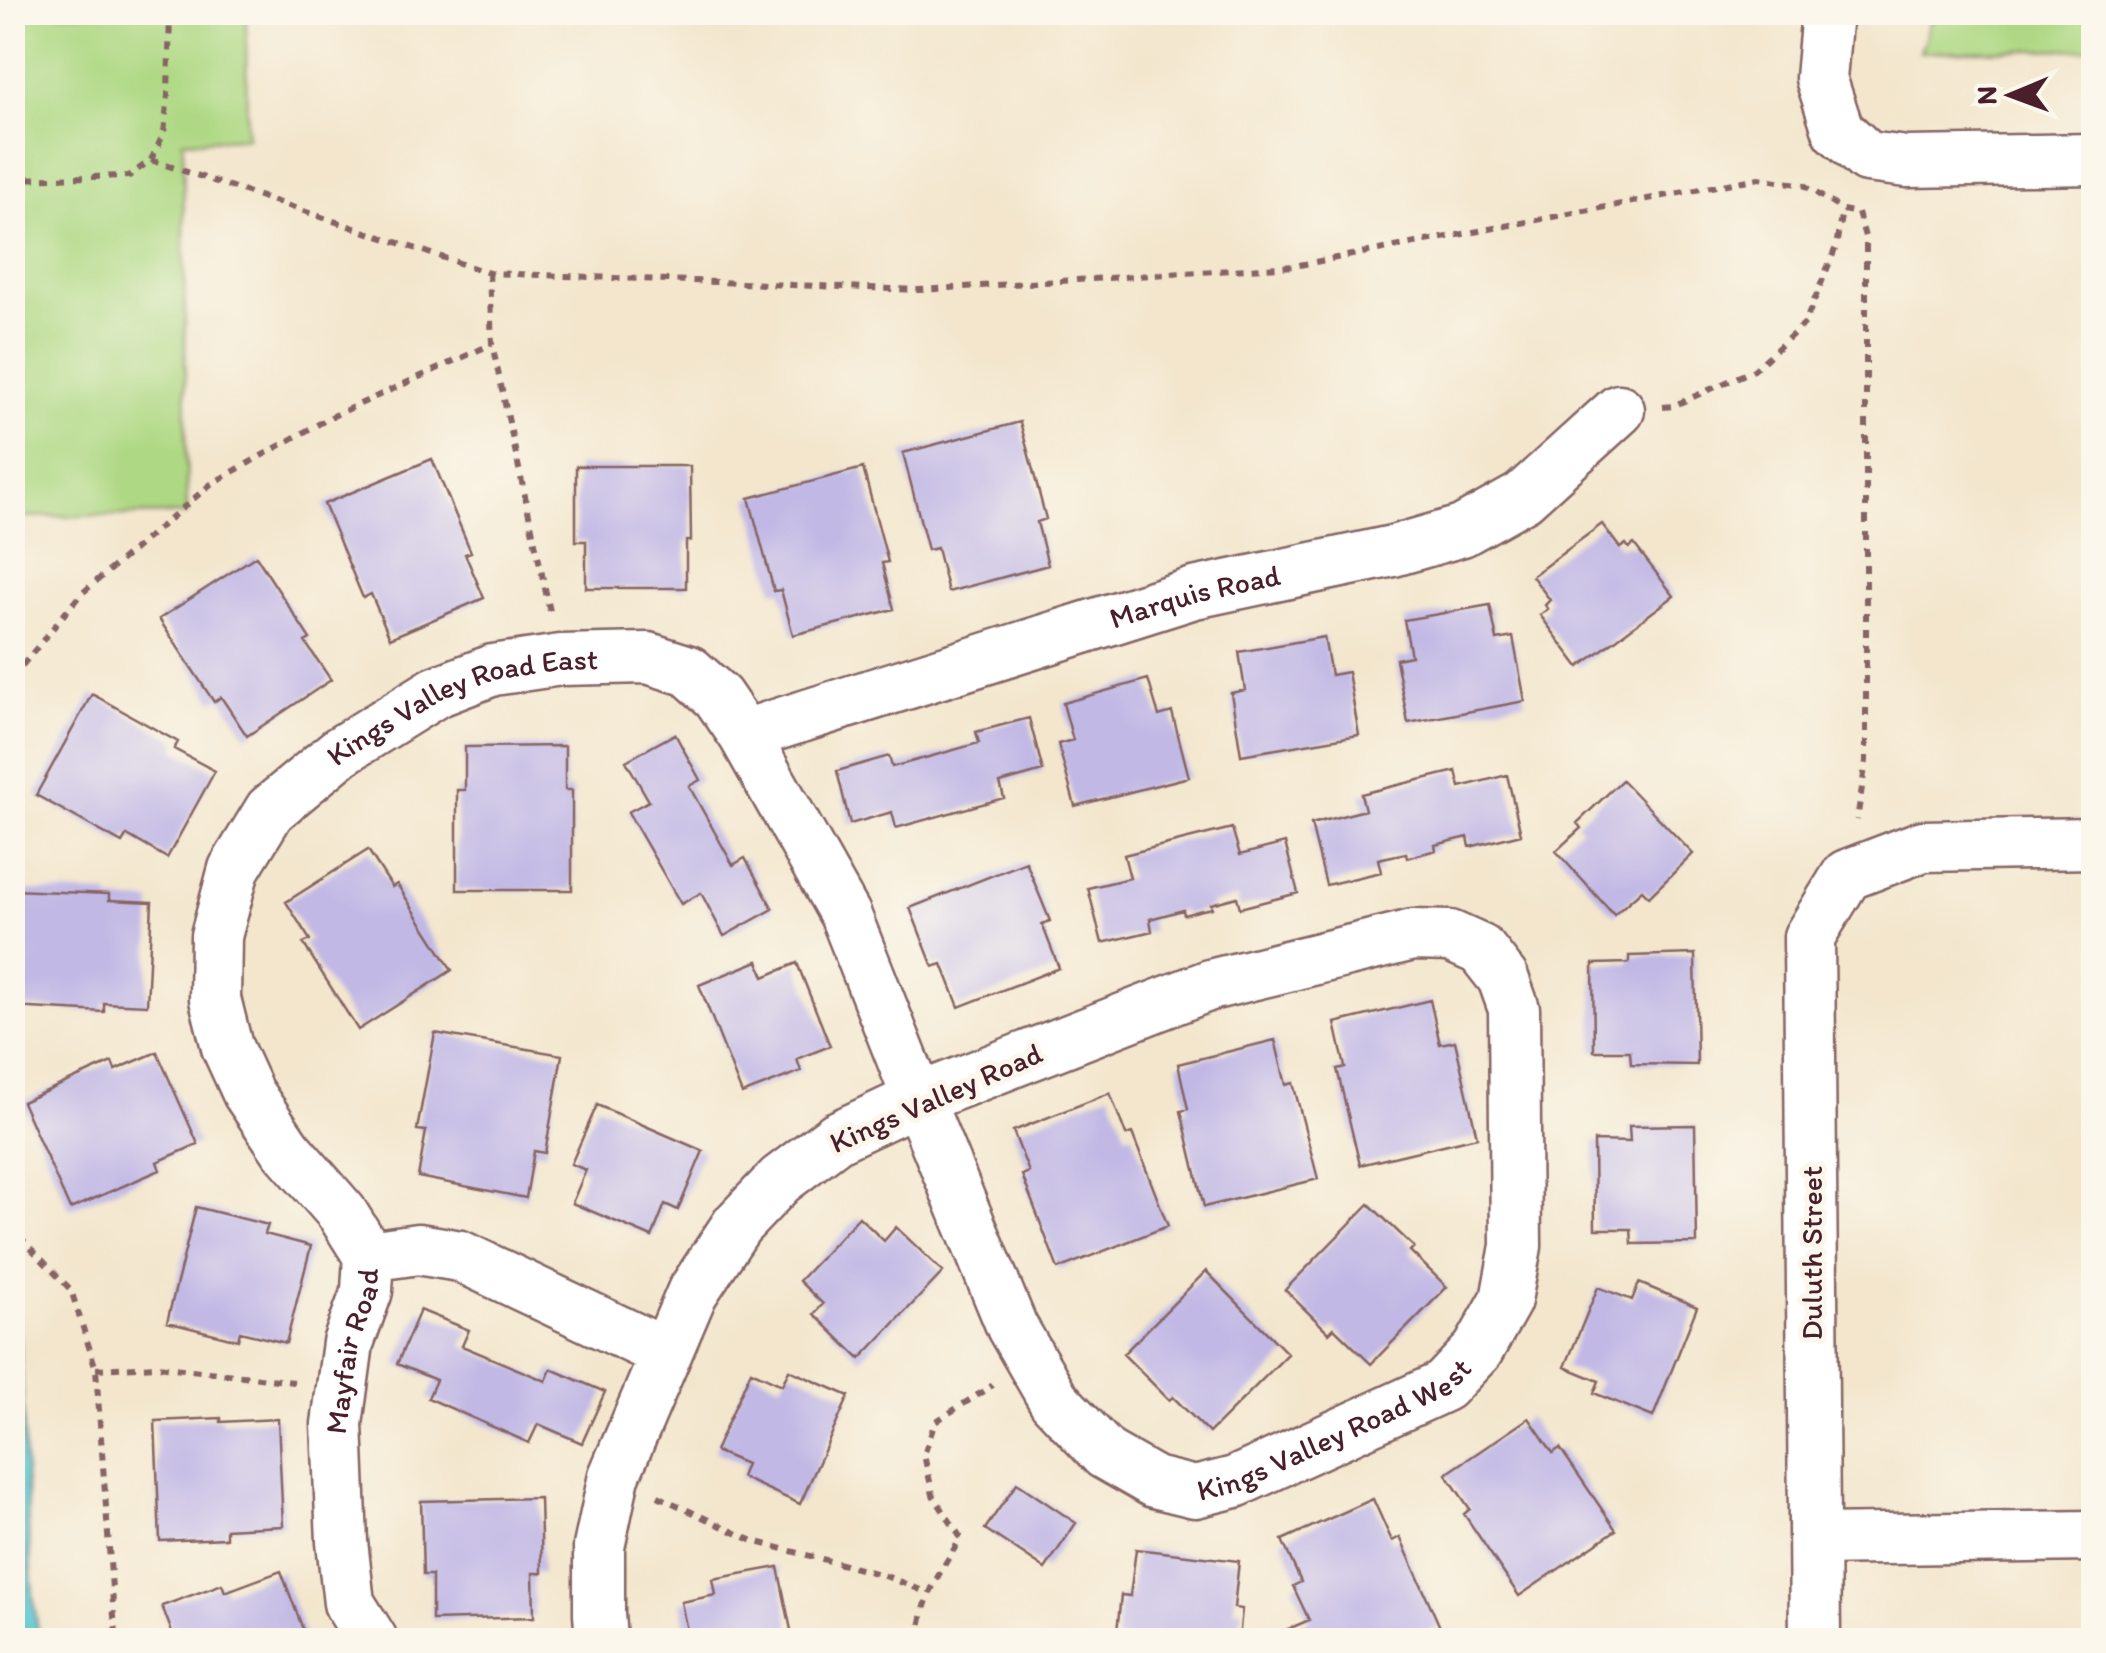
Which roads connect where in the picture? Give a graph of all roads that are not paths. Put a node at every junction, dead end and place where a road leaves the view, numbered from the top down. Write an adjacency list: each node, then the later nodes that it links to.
1 (1828, 12): 2 (street)
2 (2094, 159)
3 (1619, 410): 4 (street, Marquis Road)
4 (744, 735): 7 (street, Kings Valley Road East); 8 (street, Kings Valley Road East)
5 (2094, 844): 11 (street, Duluth Street)
6 (1413, 935): 7 (street, Kings Valley Road); 7 (street, Kings Valley Road West)
7 (918, 1100): 9 (street, Kings Valley Road)
8 (369, 1256): 9 (street, Mayfair Road); 12 (street, Mayfair Road)
9 (665, 1353): 13 (street, Kings Valley Road)
10 (2094, 1536): 11 (street)
11 (1814, 1540): 14 (street, Duluth Street)
12 (372, 1640)
13 (601, 1640)
14 (1815, 1640)

